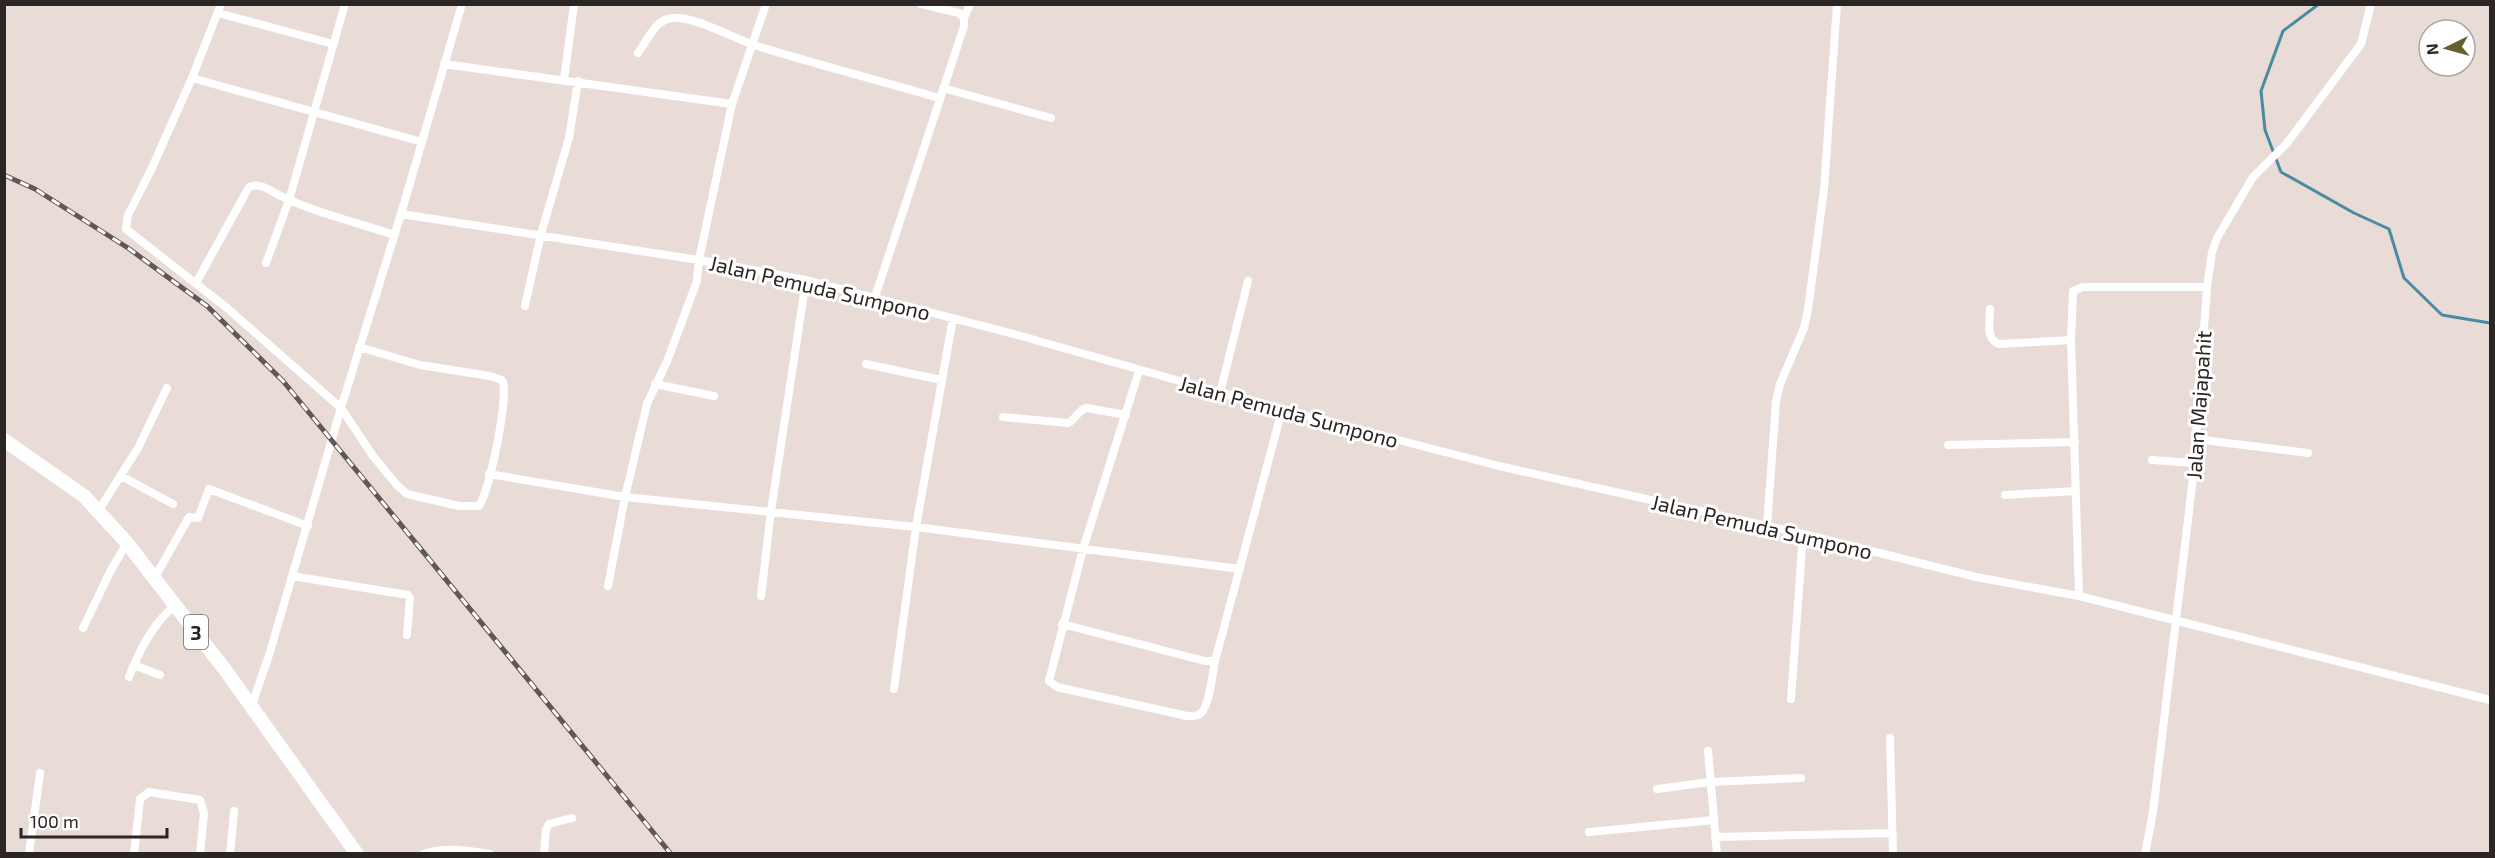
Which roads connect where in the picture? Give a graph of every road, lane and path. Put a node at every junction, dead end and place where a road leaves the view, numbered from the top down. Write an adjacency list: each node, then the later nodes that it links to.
1 (345, 4): 11 (street)
2 (462, 4): 14 (street)
3 (574, 4): 16 (street)
4 (766, 4): 12 (street)
5 (921, 4): 10 (street)
6 (970, 4): 10 (street)
7 (1837, 4): 67 (street)
8 (2371, 4): 33 (street, Jalan Majapahit)
9 (220, 9): 11 (street); 15 (street)
10 (964, 18): 18 (street)
11 (333, 44): 21 (street)
12 (753, 44): 13 (street); 19 (street); 20 (street)
13 (638, 53)
14 (444, 64): 16 (street); 23 (street)
15 (192, 78): 21 (street); 32 (street)
16 (564, 79): 17 (street)
17 (578, 81): 20 (street); 26 (street)
18 (943, 88): 19 (street); 22 (street)
19 (939, 98): 34 (street)
20 (732, 104): 28 (street)
21 (313, 113): 23 (street); 24 (street)
22 (1051, 118)
23 (422, 142): 25 (street)
24 (289, 200): 27 (street); 29 (street); 32 (street)
25 (401, 214): 26 (street, Jalan Pemuda Sumpono); 27 (street)
26 (541, 234): 28 (street, Jalan Pemuda Sumpono); 35 (street)
27 (394, 235): 39 (street)
28 (699, 260): 30 (street, Jalan Pemuda Sumpono); 43 (street)
29 (266, 263)
30 (806, 280): 34 (street, Jalan Pemuda Sumpono); 65 (street)
31 (1248, 281): 45 (street)
32 (196, 283): 47 (street)
33 (2206, 286): 38 (street); 51 (street, Jalan Majapahit)
34 (875, 297): 37 (street, Jalan Pemuda Sumpono)
35 (525, 306)
36 (1990, 309): 38 (street)
37 (953, 318): 41 (street, Jalan Pemuda Sumpono); 42 (street)
38 (2071, 340): 53 (street)
39 (359, 347): 47 (street); 58 (street)
40 (866, 364): 42 (street)
41 (1139, 371): 45 (street, Jalan Pemuda Sumpono); 49 (street)
42 (941, 380): 68 (street)
43 (655, 384): 46 (street); 62 (street)
44 (167, 388): 59 (street)
45 (1220, 393): 48 (street, Jalan Pemuda Sumpono)
46 (714, 396)
47 (341, 408): 58 (street); 66 (street)
48 (1282, 410): 67 (street, Jalan Pemuda Sumpono); 72 (street)
49 (1125, 415): 50 (street); 71 (street)
50 (1003, 417)
51 (2195, 439): 55 (street); 57 (street, Jalan Majapahit)
52 (4, 440): 64 (highway, 3)
53 (2075, 442): 54 (street); 60 (street)
54 (1948, 445)
55 (2308, 453)
56 (2152, 460): 57 (street)
57 (2194, 463): 79 (street, Jalan Majapahit)
58 (489, 474): 62 (street)
59 (121, 477): 63 (street); 64 (street)
60 (2076, 491): 61 (street); 77 (street)
61 (2005, 495)
62 (625, 497): 65 (street); 75 (street)
63 (173, 504)
64 (99, 510): 70 (highway, 3)
65 (771, 511): 68 (street); 76 (street)
66 (308, 526): 73 (street); 74 (street)
67 (1767, 526): 69 (street, Jalan Pemuda Sumpono)
68 (916, 527): 71 (street); 87 (street)
69 (1803, 534): 77 (street, Jalan Pemuda Sumpono); 88 (street)
70 (127, 543): 74 (highway, 3); 81 (street)
71 (1083, 549): 72 (street); 80 (street)
72 (1240, 569): 83 (street)
73 (292, 576): 82 (street); 90 (street)
74 (155, 577): 78 (highway, 3)
75 (608, 586)
76 (761, 596)
77 (2079, 596): 79 (street, Jalan Pemuda Sumpono)
78 (176, 604): 84 (street); 90 (highway, 3)
79 (2176, 621): 89 (street, Jalan Pemuda Sumpono); 113 (street, Jalan Majapahit)
80 (1062, 624): 83 (street); 83 (street)
81 (83, 628)
82 (407, 635)
83 (1215, 661)
84 (134, 665): 85 (street); 86 (street)
85 (160, 675)
86 (129, 677)
87 (894, 689)
88 (1791, 699)
89 (2490, 700)
90 (251, 708): 107 (highway, 3)
91 (1890, 738): 101 (street)
92 (1708, 751): 95 (street)
93 (39, 773): 103 (street)
94 (1801, 778): 95 (street)
95 (1710, 782): 96 (street); 99 (street)
96 (1657, 789)
97 (234, 811): 106 (street)
98 (572, 818): 110 (street)
99 (1714, 820): 100 (street); 102 (street)
100 (1589, 832)
101 (1893, 833): 102 (street); 112 (street)
102 (1715, 837): 111 (street)
103 (30, 854)
104 (134, 854): 105 (street)
105 (200, 854)
106 (230, 854)
107 (357, 854)
108 (423, 854): 109 (street)
109 (489, 854)
110 (544, 854)
111 (1717, 854)
112 (1893, 854)
113 (2145, 854)

